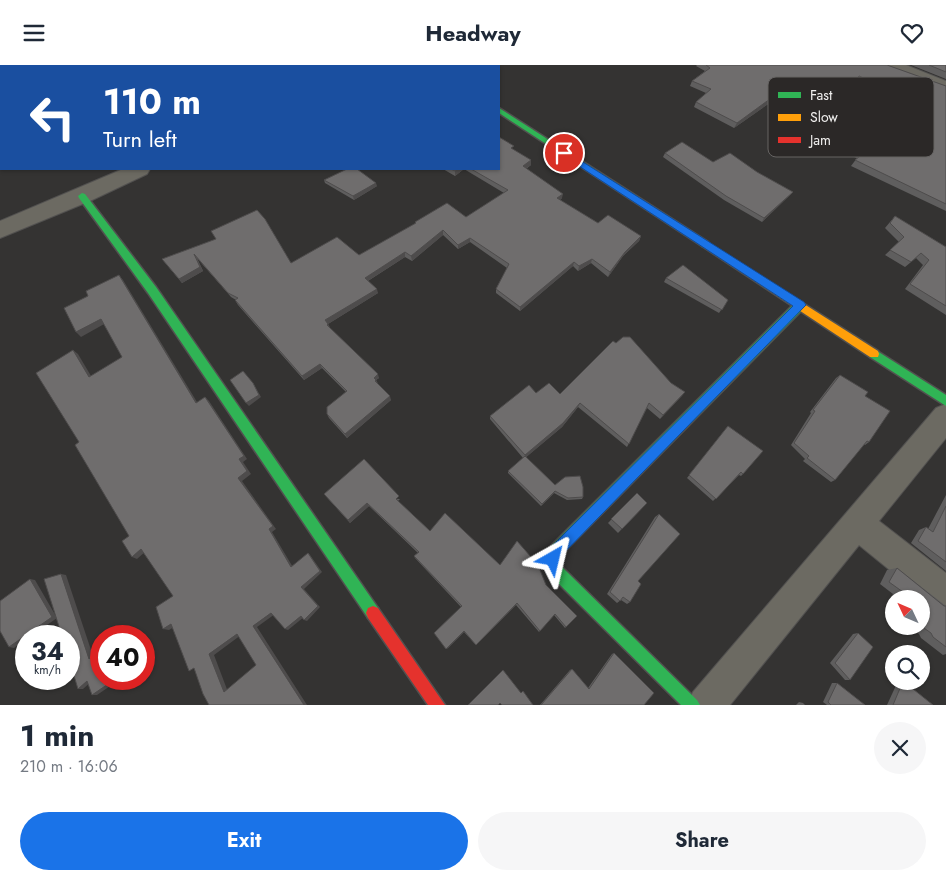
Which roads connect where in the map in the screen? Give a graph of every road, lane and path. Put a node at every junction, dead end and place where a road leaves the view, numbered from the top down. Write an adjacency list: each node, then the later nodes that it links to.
1 (890, 65): 2 (street)
2 (921, 77)
3 (934, 82): 4 (street)
4 (946, 87)
5 (500, 111): 9 (street)
6 (138, 170): 7 (street)
7 (82, 196): 8 (street); 14 (street)
8 (0, 230)
9 (800, 305): 10 (street); 15 (street)
10 (946, 401)
11 (946, 417): 12 (street)
12 (857, 523): 13 (street); 16 (street)
13 (946, 594)
14 (437, 705)
15 (692, 705)
16 (706, 705)

